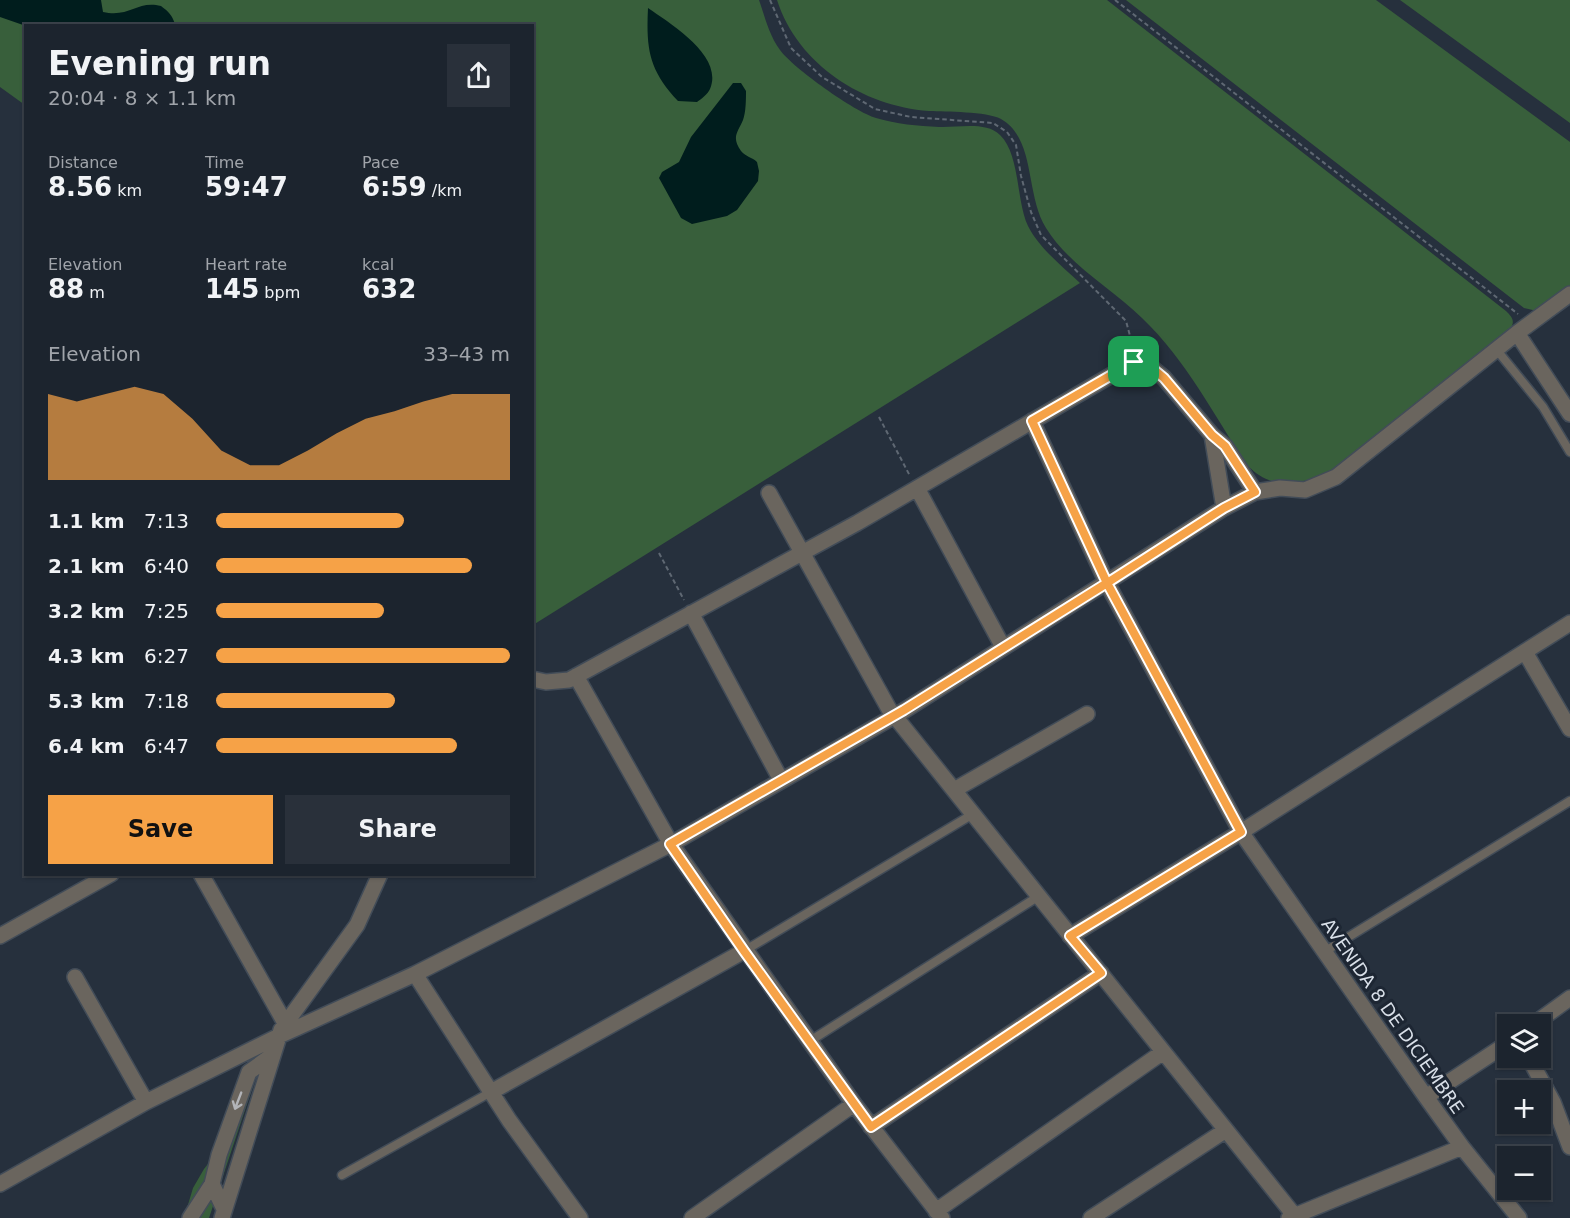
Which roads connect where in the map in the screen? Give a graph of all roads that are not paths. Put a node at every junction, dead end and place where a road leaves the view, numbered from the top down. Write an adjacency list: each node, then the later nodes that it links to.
1 (1570, 294): 2 (street)
2 (1517, 333): 3 (street); 4 (street)
3 (1496, 349): 7 (lane); 9 (street)
4 (1570, 414)
5 (1032, 421): 6 (street); 8 (street); 13 (street, AVENIDA 8 DE DICIEMBRE)
6 (1212, 435): 9 (street); 11 (street)
7 (1570, 452)
8 (917, 488): 12 (street); 16 (street)
9 (1255, 492): 11 (street)
10 (769, 493): 12 (street)
11 (1224, 508): 13 (street)
12 (803, 553): 14 (street); 21 (street)
13 (1107, 583): 16 (street); 27 (street, AVENIDA 8 DE DICIEMBRE)
14 (691, 613): 18 (street); 23 (street)
15 (1570, 623): 17 (street)
16 (1003, 646): 21 (street)
17 (1525, 652): 22 (street); 27 (street)
18 (576, 676): 19 (street); 28 (street)
19 (534, 679)
20 (1087, 714): 24 (street)
21 (894, 716): 23 (street); 24 (street)
22 (1570, 729)
23 (782, 780): 28 (street)
24 (954, 790): 26 (street)
25 (1570, 801): 36 (lane)
26 (973, 814): 32 (street); 35 (lane)
27 (1241, 832): 34 (street); 36 (street, AVENIDA 8 DE DICIEMBRE)
28 (670, 844): 35 (street); 38 (street)
29 (107, 876): 33 (street)
30 (202, 876): 42 (street)
31 (379, 876): 42 (street)
32 (1039, 896): 34 (street); 43 (lane)
33 (0, 936)
34 (1070, 936): 37 (street)
35 (744, 951): 43 (street); 48 (street)
36 (1324, 952): 49 (street, AVENIDA 8 DE DICIEMBRE)
37 (1101, 973): 45 (street); 52 (street)
38 (415, 974): 42 (street); 48 (street)
39 (75, 977): 50 (street)
40 (1570, 998): 41 (street)
41 (1548, 1014)
42 (282, 1029): 46 (street); 50 (street)
43 (810, 1041): 51 (street)
44 (1497, 1050): 49 (street)
45 (1163, 1052): 53 (street); 60 (street)
46 (271, 1056): 58 (street, one-way to 58); 59 (street)
47 (1534, 1068): 55 (street)
48 (490, 1092): 56 (lane); 63 (street)
49 (1426, 1097): 54 (street, AVENIDA 8 DE DICIEMBRE)
50 (146, 1102): 57 (street)
51 (854, 1104): 52 (street); 64 (street)
52 (871, 1127): 60 (street)
53 (1226, 1130): 61 (street); 65 (street)
54 (1461, 1147): 61 (street); 66 (street, AVENIDA 8 DE DICIEMBRE)
55 (1570, 1147)
56 (342, 1175)
57 (0, 1184)
58 (212, 1184): 59 (street); 62 (street)
59 (223, 1213)
60 (939, 1215)
61 (1293, 1217)
62 (190, 1218)
63 (580, 1218)
64 (692, 1218)
65 (1091, 1218)
66 (1519, 1218)

